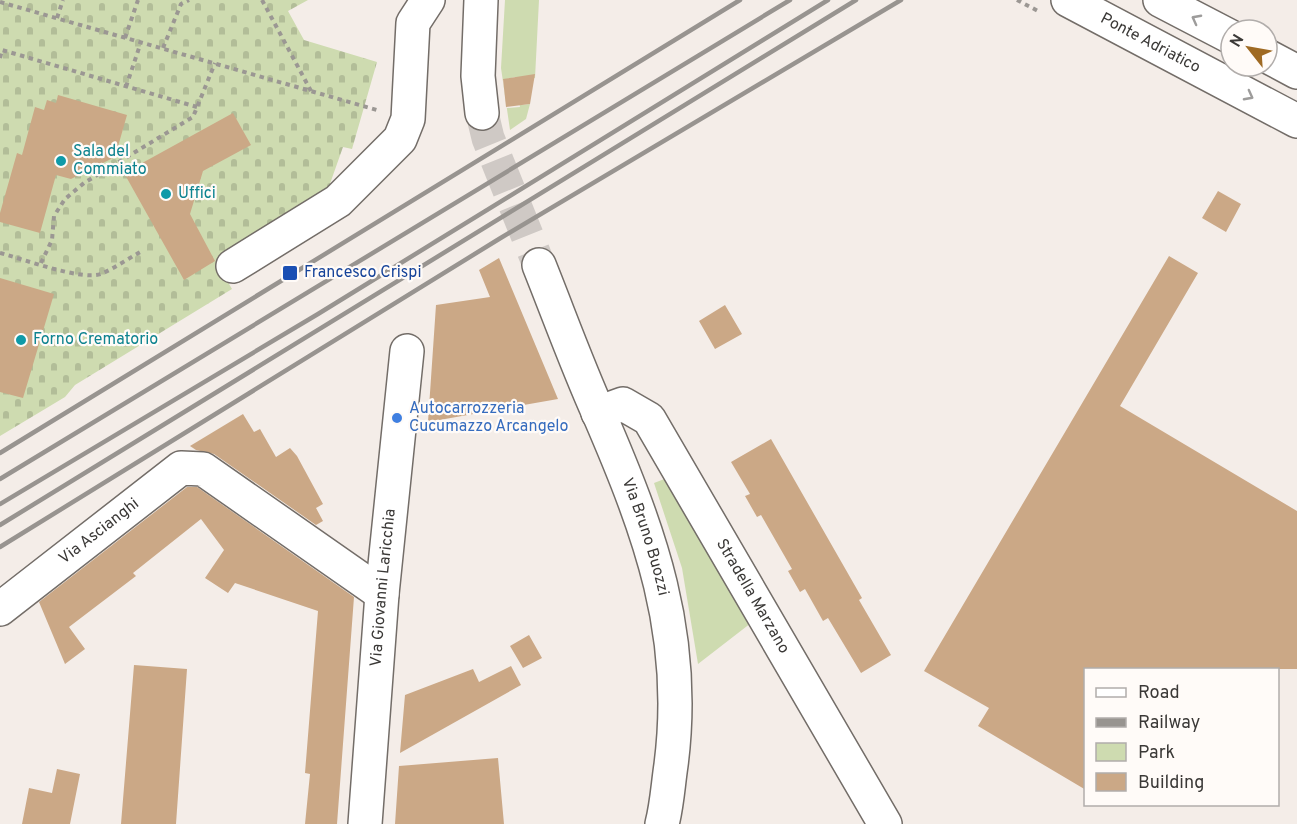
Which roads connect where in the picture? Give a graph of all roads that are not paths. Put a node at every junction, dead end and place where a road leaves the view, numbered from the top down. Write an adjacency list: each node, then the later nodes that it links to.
1 (481, 0): 8 (street)
2 (1068, 0): 9 (street, Ponte Adriatico, one-way to 9)
3 (1160, 0): 5 (street, one-way to 3)
4 (414, 8): 10 (street)
5 (1219, 32)
6 (1279, 62): 7 (street)
7 (1297, 72)
8 (482, 113)
9 (1297, 121)
10 (233, 266)
11 (539, 266): 13 (street, Via Bruno Buozzi)
12 (406, 351): 14 (street, Via Giovanni Laricchia)
13 (598, 413): 17 (street, Via Bruno Buozzi); 18 (street, Stradella Marzano)
14 (382, 594): 15 (street, Via Ascianghi); 16 (street, Via Giovanni Laricchia)
15 (0, 609)
16 (365, 824)
17 (662, 824)
18 (885, 824)

